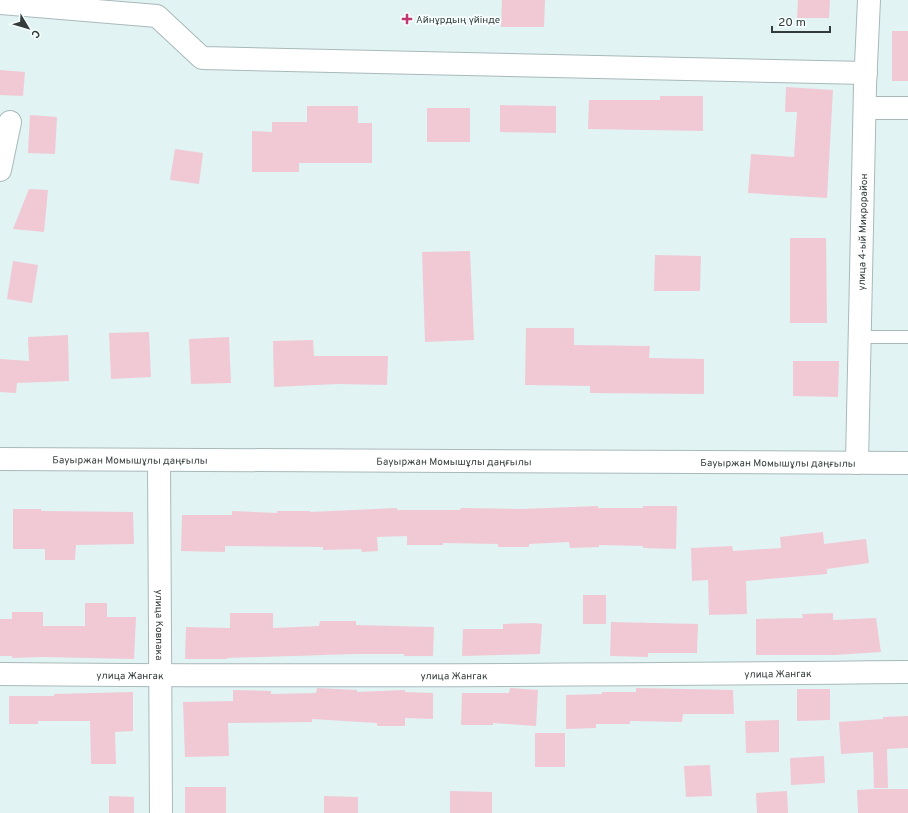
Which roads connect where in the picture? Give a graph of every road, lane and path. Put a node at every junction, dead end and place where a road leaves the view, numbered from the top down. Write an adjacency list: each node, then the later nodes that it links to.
1 (869, 0): 3 (street, улица 4-ый Микрорайон)
2 (0, 3): 3 (street)
3 (866, 73): 4 (street, улица 4-ый Микрорайон)
4 (865, 108): 5 (street); 8 (street, улица 4-ый Микрорайон)
5 (908, 108)
6 (10, 122): 7 (street)
7 (0, 170)
8 (860, 337): 9 (lane); 12 (street, улица 4-ый Микрорайон)
9 (908, 337)
10 (0, 459): 11 (street, Бауыржан Момышұлы даңғылы)
11 (159, 461): 12 (street, Бауыржан Момышұлы даңғылы); 16 (street, улица Ковпака)
12 (857, 463): 13 (street, Бауыржан Момышұлы даңғылы)
13 (908, 463)
14 (908, 672): 16 (street, улица Жангак)
15 (0, 674): 16 (street, улица Жангак)
16 (159, 676): 17 (street, улица Ковпака)
17 (161, 813)

